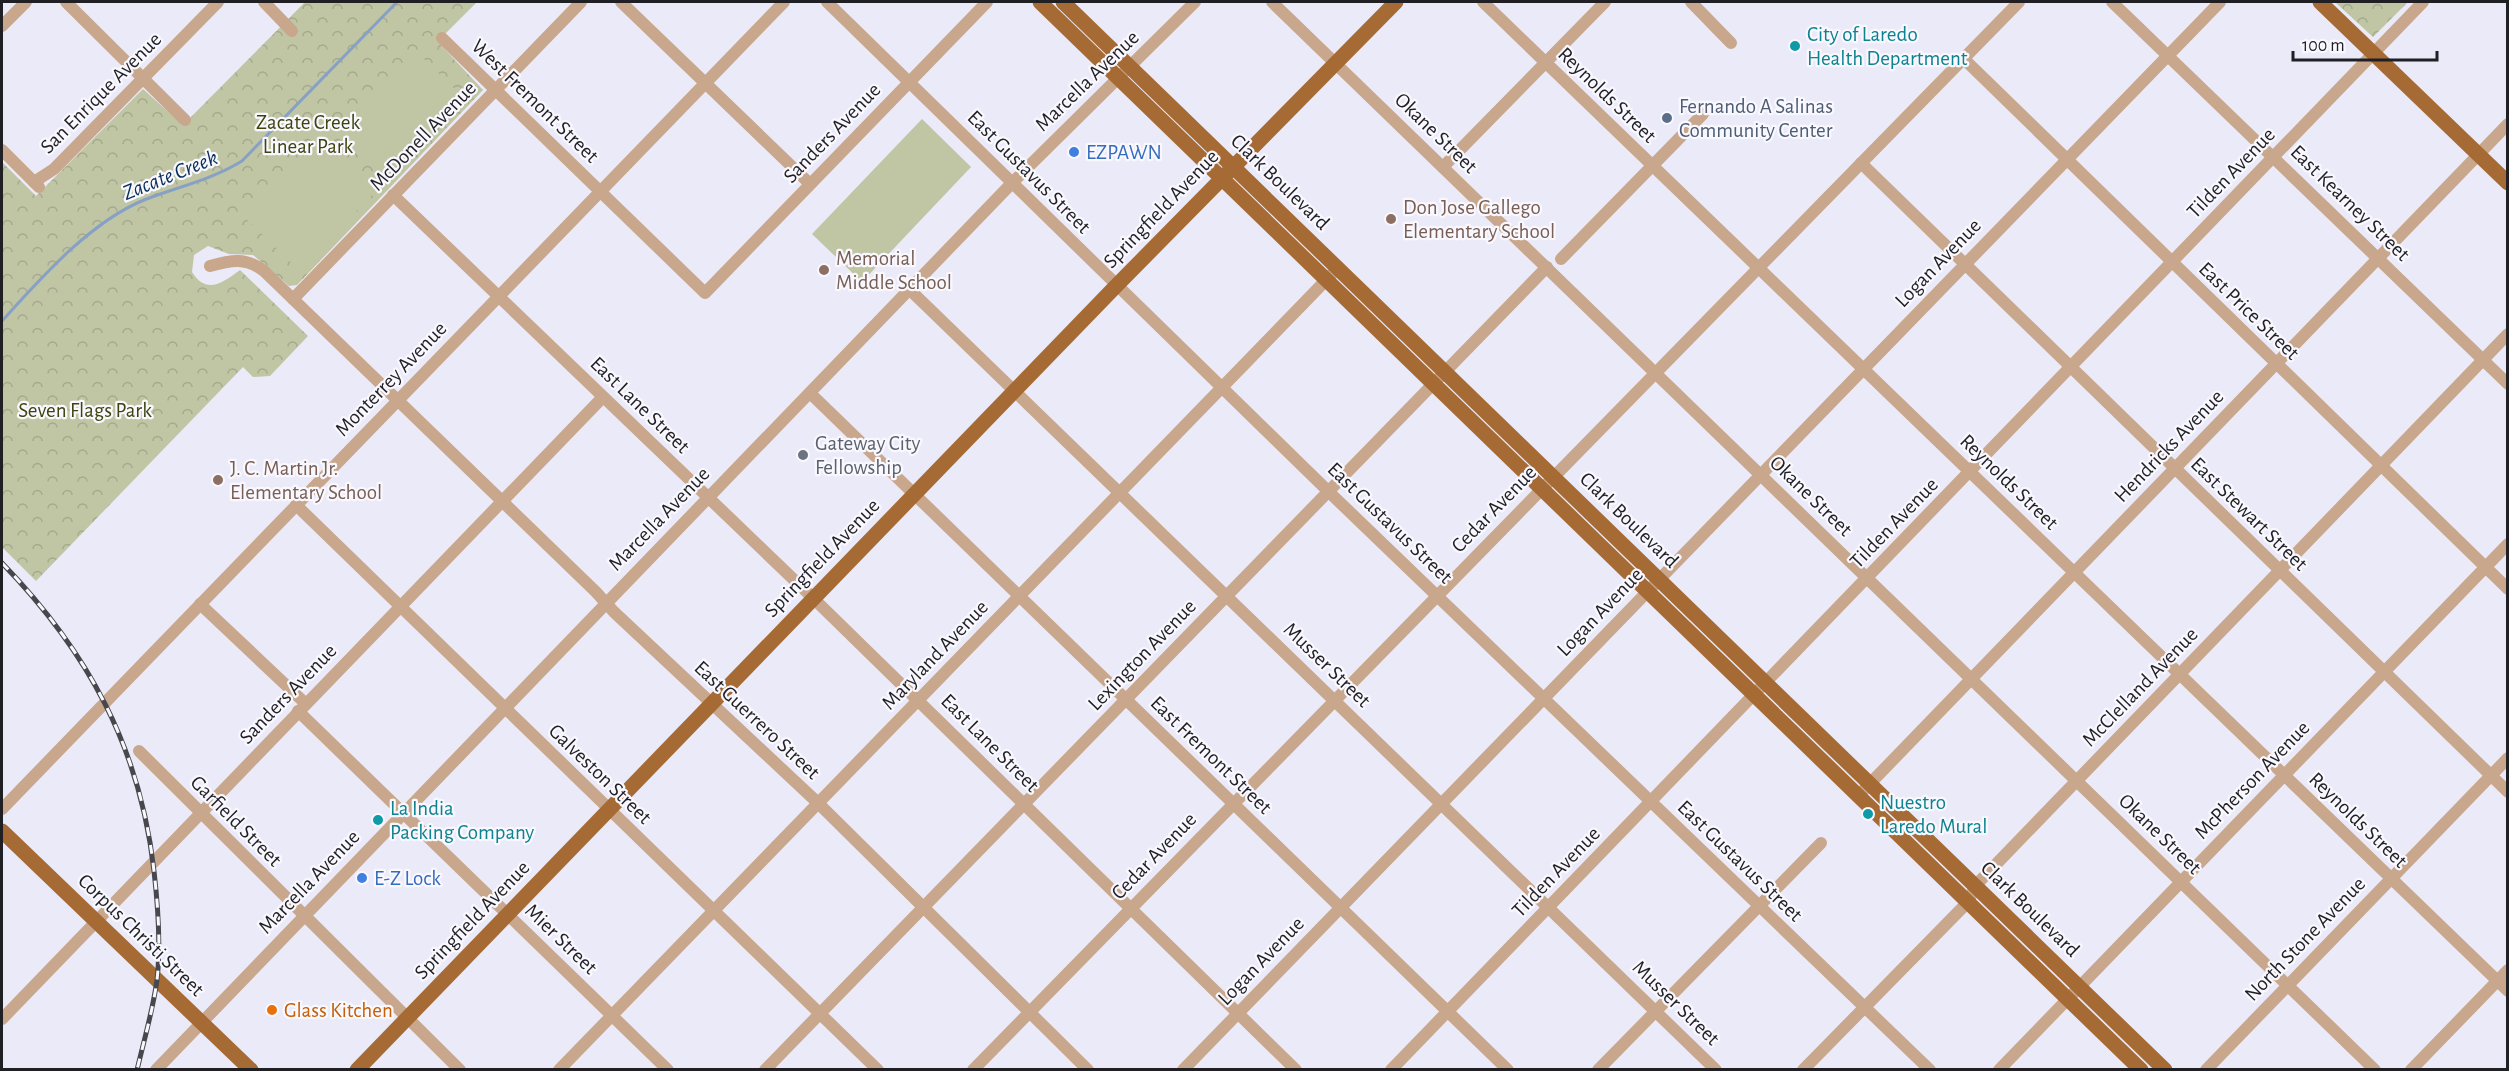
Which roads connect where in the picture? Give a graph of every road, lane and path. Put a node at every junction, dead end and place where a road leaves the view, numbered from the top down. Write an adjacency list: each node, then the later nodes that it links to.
1 (26, 2): 23 (street)
2 (66, 2): 34 (street)
3 (218, 2): 34 (street, San Enrique Avenue)
4 (264, 2): 24 (street)
5 (581, 2): 37 (street, McDonell Avenue)
6 (621, 2): 36 (street)
7 (784, 2): 36 (street, Monterrey Avenue)
8 (827, 2): 35 (street, East Gustavus Street)
9 (987, 2): 35 (street, Sanders Avenue)
10 (1040, 2): 33 (main road, Clark Boulevard)
11 (1063, 2): 32 (main road, Clark Boulevard)
12 (1195, 2): 32 (street, Marcella Avenue)
13 (1272, 2): 30 (street, Okane Street)
14 (1396, 2): 30 (main road, Springfield Avenue)
15 (1483, 2): 31 (street, Reynolds Street)
16 (1605, 2): 31 (street)
17 (1691, 2): 26 (street)
18 (2019, 2): 29 (street, Cedar Avenue)
19 (2112, 2): 28 (street, East Kearney Street)
20 (2220, 2): 28 (street, Logan Avenue)
21 (2320, 2): 27 (main road)
22 (2423, 2): 27 (street, Tilden Avenue)
23 (2, 26)
24 (292, 31)
25 (442, 38): 37 (street, West Fremont Street)
26 (1731, 43)
27 (2373, 53): 42 (main road); 43 (street, Tilden Avenue)
28 (2168, 55): 43 (street, East Kearney Street); 44 (street, Logan Avenue)
29 (1964, 59): 44 (street, East Price Street); 45 (street, Cedar Avenue)
30 (1336, 63): 47 (main road, Springfield Avenue); 48 (street, Okane Street)
31 (1545, 63): 46 (street, Reynolds Street); 48 (street)
32 (1131, 67): 33 (street, Marcella Avenue); 47 (main road, Clark Boulevard)
33 (1116, 77): 49 (main road, Clark Boulevard); 50 (street, Marcella Avenue)
34 (143, 79): 39 (street); 41 (street, San Enrique Avenue)
35 (910, 81): 50 (street, East Gustavus Street); 52 (street, Sanders Avenue)
36 (705, 83): 52 (street); 53 (street, Monterrey Avenue)
37 (495, 90): 53 (street, West Fremont Street); 54 (street, McDonell Avenue)
38 (1703, 114): 46 (street)
39 (185, 120)
40 (2508, 124): 42 (street, Hendricks Avenue)
41 (2, 150)
42 (2478, 154): 51 (main road); 55 (street, Hendricks Avenue)
43 (2273, 157): 55 (street, East Kearney Street); 57 (street, Tilden Avenue)
44 (2066, 160): 57 (street, East Price Street); 58 (street, Logan Avenue)
45 (1861, 163): 58 (street, East Stewart Street); 60 (street, Cedar Avenue)
46 (1653, 165): 56 (street); 60 (street, Reynolds Street)
47 (1233, 166): 49 (main road, Springfield Avenue); 62 (main road, Clark Boulevard)
48 (1443, 167): 61 (street, Okane Street)
49 (1221, 178): 63 (main road, Clark Boulevard); 64 (main road, Springfield Avenue)
50 (1012, 183): 64 (street, East Gustavus Street); 65 (street, Marcella Avenue)
51 (2508, 183)
52 (810, 184): 53 (street, Sanders Avenue)
53 (600, 191): 66 (street, Monterrey Avenue)
54 (393, 195): 66 (street, East Lane Street); 67 (street, McDonell Avenue)
55 (2378, 258): 69 (street, East Kearney Street); 70 (street, Hendricks Avenue)
56 (1561, 259)
57 (2172, 263): 70 (street, East Price Street); 72 (street, Tilden Avenue)
58 (1964, 265): 71 (street, Logan Avenue); 72 (street, East Stewart Street)
59 (210, 266): 67 (street, East Guerrero Street)
60 (1759, 266): 71 (street, Reynolds Street); 74 (street, Cedar Avenue)
61 (1546, 267): 73 (street, Lexington Avenue); 74 (street, Okane Street)
62 (1338, 268): 63 (street, Maryland Avenue); 73 (main road, Clark Boulevard)
63 (1326, 280): 75 (main road, Clark Boulevard); 77 (street, Maryland Avenue)
64 (1117, 285): 77 (street, East Gustavus Street); 78 (main road, Springfield Avenue)
65 (910, 290): 78 (street, Musser Street); 79 (street, Marcella Avenue)
66 (498, 297): 80 (street, East Lane Street); 81 (street, Monterrey Avenue)
67 (292, 299): 81 (street, East Guerrero Street)
68 (2508, 334): 69 (street, McClelland Avenue)
69 (2483, 360): 76 (street, East Kearney Street); 82 (street, McClelland Avenue)
70 (2276, 364): 82 (street, East Price Street); 83 (street, Hendricks Avenue)
71 (1864, 368): 84 (street, Reynolds Street); 85 (street, Logan Avenue)
72 (2070, 368): 83 (street, East Stewart Street); 84 (street, Tilden Avenue)
73 (1446, 372): 75 (street, Lexington Avenue); 86 (main road, Clark Boulevard)
74 (1655, 372): 85 (street, Okane Street); 86 (street, Cedar Avenue)
75 (1434, 384): 87 (main road, Clark Boulevard); 88 (street, Lexington Avenue)
76 (2508, 384)
77 (1222, 388): 88 (street, East Gustavus Street); 89 (street, Maryland Avenue)
78 (1014, 391): 89 (street, Musser Street); 90 (main road, Springfield Avenue)
79 (810, 393): 90 (street, East Fremont Street); 91 (street, Marcella Avenue)
80 (603, 397): 91 (street, East Lane Street); 92 (street, Sanders Avenue)
81 (397, 402): 92 (street, East Guerrero Street); 93 (street, Monterrey Avenue)
82 (2381, 466): 95 (street, East Price Street); 96 (street, McClelland Avenue)
83 (2174, 469): 96 (street, East Stewart Street); 97 (street, Hendricks Avenue)
84 (1971, 471): 97 (street, Reynolds Street); 98 (street, Tilden Avenue)
85 (1761, 474): 98 (street, Okane Street); 99 (street, Logan Avenue)
86 (1553, 476): 87 (street, Cedar Avenue); 99 (main road, Clark Boulevard)
87 (1541, 489): 101 (main road, Clark Boulevard); 102 (street, Cedar Avenue)
88 (1329, 492): 102 (street, East Gustavus Street); 104 (street, Lexington Avenue)
89 (1120, 493): 103 (street, Maryland Avenue); 104 (street, Musser Street)
90 (914, 494): 103 (street, East Fremont Street); 105 (main road, Springfield Avenue)
91 (708, 497): 105 (street, East Lane Street); 106 (street, Marcella Avenue)
92 (501, 501): 106 (street, East Guerrero Street); 108 (street, Sanders Avenue)
93 (296, 505): 107 (street, Monterrey Avenue); 108 (street, Galveston Street)
94 (2508, 544): 95 (street, McPherson Avenue)
95 (2485, 567): 100 (street, East Price Street); 109 (street, McPherson Avenue)
96 (2279, 571): 109 (street, East Stewart Street); 110 (street, McClelland Avenue)
97 (2075, 572): 110 (street, Reynolds Street); 111 (street, Hendricks Avenue)
98 (1868, 578): 111 (street, Okane Street); 112 (street, Tilden Avenue)
99 (1660, 579): 101 (street, Logan Avenue); 112 (main road, Clark Boulevard)
100 (2508, 589)
101 (1648, 592): 113 (main road, Clark Boulevard); 114 (street, Logan Avenue)
102 (1437, 595): 114 (street, East Gustavus Street); 117 (street, Cedar Avenue)
103 (1019, 596): 115 (street, East Fremont Street); 116 (street, Maryland Avenue)
104 (1227, 596): 115 (street, Lexington Avenue); 117 (street, Musser Street)
105 (813, 598): 116 (street, East Lane Street); 118 (main road, Springfield Avenue)
106 (605, 602): 118 (street, East Guerrero Street); 120 (street, Marcella Avenue)
107 (200, 604): 119 (street, Mier Street); 134 (street, Monterrey Avenue)
108 (399, 605): 119 (street, Sanders Avenue); 120 (street, Galveston Street)
109 (2384, 672): 123 (street, McPherson Avenue); 124 (street, East Stewart Street)
110 (2180, 674): 123 (street, Reynolds Street); 125 (street, McClelland Avenue)
111 (1972, 679): 125 (street, Okane Street); 126 (street, Hendricks Avenue)
112 (1767, 683): 113 (street, Tilden Avenue); 126 (main road, Clark Boulevard)
113 (1755, 695): 128 (main road, Clark Boulevard); 129 (street, Tilden Avenue)
114 (1544, 698): 129 (street, East Gustavus Street); 133 (street, Logan Avenue)
115 (1126, 699): 131 (street, East Fremont Street); 132 (street, Lexington Avenue)
116 (918, 700): 130 (street, Maryland Avenue); 132 (street, East Lane Street)
117 (1334, 700): 131 (street, Cedar Avenue); 133 (street, Musser Street)
118 (710, 704): 130 (street, East Guerrero Street); 135 (main road, Springfield Avenue)
119 (302, 707): 136 (street, Sanders Avenue); 137 (street, Mier Street)
120 (503, 708): 135 (street, Galveston Street); 137 (street, Marcella Avenue)
121 (139, 751): 136 (street, Garfield Street)
122 (2508, 758): 124 (street, North Stone Avenue)
123 (2284, 775): 140 (street, Reynolds Street); 141 (street, McPherson Avenue)
124 (2491, 776): 127 (street, East Stewart Street); 140 (street, North Stone Avenue)
125 (2077, 781): 141 (street, Okane Street); 142 (street, McClelland Avenue)
126 (1870, 784): 128 (street, Hendricks Avenue); 142 (main road, Clark Boulevard)
127 (2508, 792)
128 (1858, 796): 143 (main road, Clark Boulevard)
129 (1651, 801): 145 (street, Tilden Avenue); 146 (street, East Gustavus Street)
130 (818, 803): 147 (street, East Guerrero Street); 149 (street, Maryland Avenue)
131 (1233, 803): 144 (street, East Fremont Street); 148 (street, Cedar Avenue)
132 (1023, 804): 147 (street, Lexington Avenue); 148 (street, East Lane Street)
133 (1442, 804): 144 (street, Logan Avenue); 145 (street, Musser Street)
134 (2, 809)
135 (609, 809): 149 (street, Galveston Street); 150 (main road, Springfield Avenue)
136 (201, 812): 151 (street, Garfield Street); 152 (street, Sanders Avenue)
137 (403, 813): 150 (street, Mier Street); 151 (street, Marcella Avenue)
138 (2, 831): 152 (main road, Corpus Christi Street)
139 (1821, 843): 146 (street)
140 (2391, 878): 154 (street, Reynolds Street); 155 (street, North Stone Avenue)
141 (2181, 881): 155 (street, Okane Street); 156 (street, McPherson Avenue)
142 (1976, 885): 143 (street, McClelland Avenue); 156 (main road, Clark Boulevard)
143 (1968, 902): 158 (main road, Clark Boulevard); 159 (street, McClelland Avenue)
144 (1341, 907): 161 (street, East Fremont Street); 164 (street, Logan Avenue)
145 (1548, 907): 160 (street, Musser Street); 161 (street, Tilden Avenue)
146 (1760, 907): 159 (street, East Gustavus Street); 160 (street)
147 (922, 908): 162 (street, East Guerrero Street); 163 (street, Lexington Avenue)
148 (1131, 908): 162 (street, Cedar Avenue); 164 (street, East Lane Street)
149 (714, 910): 163 (street, Galveston Street); 165 (street, Maryland Avenue)
150 (507, 914): 165 (street, Mier Street); 167 (main road, Springfield Avenue)
151 (304, 916): 167 (street, Garfield Street); 168 (street, Marcella Avenue)
152 (96, 921): 166 (street, Sanders Avenue); 168 (main road, Corpus Christi Street)
153 (2508, 970): 154 (street)
154 (2497, 981): 157 (street, Reynolds Street); 192 (street)
155 (2288, 985): 190 (street, North Stone Avenue); 191 (street, Okane Street)
156 (2079, 986): 158 (street, McPherson Avenue); 189 (main road, Clark Boulevard)
157 (2508, 991)
158 (2067, 999): 187 (street, McPherson Avenue); 188 (main road, Clark Boulevard)
159 (1865, 1007): 185 (street, McClelland Avenue); 186 (street, East Gustavus Street)
160 (1655, 1010): 183 (street); 184 (street, Musser Street)
161 (1448, 1011): 181 (street, Tilden Avenue); 182 (street, East Fremont Street)
162 (1029, 1012): 177 (street, Cedar Avenue); 178 (street, East Guerrero Street)
163 (820, 1013): 175 (street, Lexington Avenue); 176 (street, Galveston Street)
164 (1238, 1013): 179 (street, Logan Avenue); 180 (street, East Lane Street)
165 (612, 1015): 173 (street, Maryland Avenue); 174 (street, Mier Street)
166 (2, 1018)
167 (406, 1018): 171 (main road, Springfield Avenue); 172 (street, Garfield Street)
168 (202, 1022): 169 (street, Marcella Avenue); 170 (main road, Corpus Christi Street)
169 (156, 1070)
170 (251, 1070)
171 (357, 1070)
172 (460, 1070)
173 (559, 1070)
174 (668, 1070)
175 (765, 1070)
176 (878, 1070)
177 (973, 1070)
178 (1088, 1070)
179 (1183, 1070)
180 (1296, 1070)
181 (1390, 1070)
182 (1508, 1070)
183 (1598, 1070)
184 (1716, 1070)
185 (1803, 1070)
186 (1930, 1070)
187 (1999, 1070)
188 (2141, 1070)
189 (2165, 1070)
190 (2206, 1070)
191 (2375, 1070)
192 (2411, 1070)

